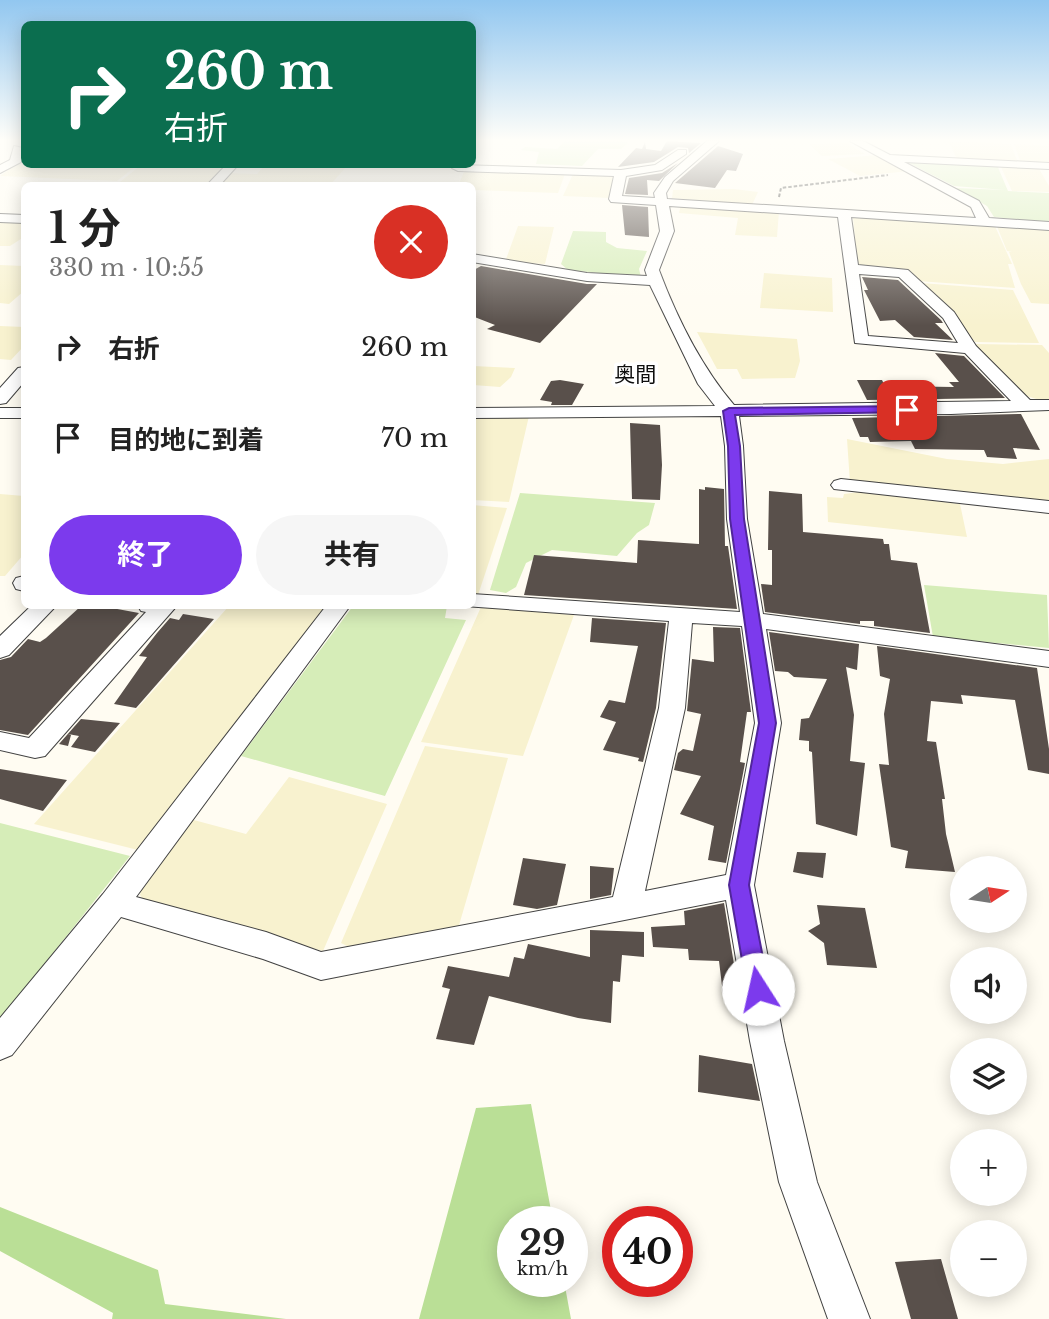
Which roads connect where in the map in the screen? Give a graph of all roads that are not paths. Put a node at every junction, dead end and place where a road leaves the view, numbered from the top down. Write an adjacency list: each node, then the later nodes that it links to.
1 (663, 202): 11 (street)
2 (672, 203): 4 (street)
3 (972, 203): 7 (street)
4 (844, 213): 7 (street); 10 (street)
5 (0, 218): 6 (street)
6 (21, 219)
7 (983, 221): 8 (street)
8 (1049, 226)
9 (476, 259): 11 (street)
10 (852, 269): 12 (street); 12 (street)
11 (654, 281): 17 (street)
12 (970, 349): 16 (street)
13 (21, 375): 14 (street)
14 (0, 399)
15 (1049, 405): 16 (street)
16 (1026, 406): 17 (street)
17 (729, 411): 20 (street); 28 (street)
18 (0, 413): 19 (street)
19 (21, 413)
20 (476, 413)
21 (841, 485): 22 (street)
22 (1049, 507)
23 (476, 601): 27 (street)
24 (41, 609): 29 (street)
25 (162, 609): 31 (street)
26 (336, 609): 33 (street)
27 (681, 615): 28 (street); 34 (street)
28 (752, 620): 30 (street); 32 (street)
29 (0, 650)
30 (1049, 659)
31 (0, 741)
32 (739, 885): 34 (street); 36 (street)
33 (114, 903): 34 (street); 35 (street)
34 (626, 907)
35 (0, 1044)
36 (849, 1319)

